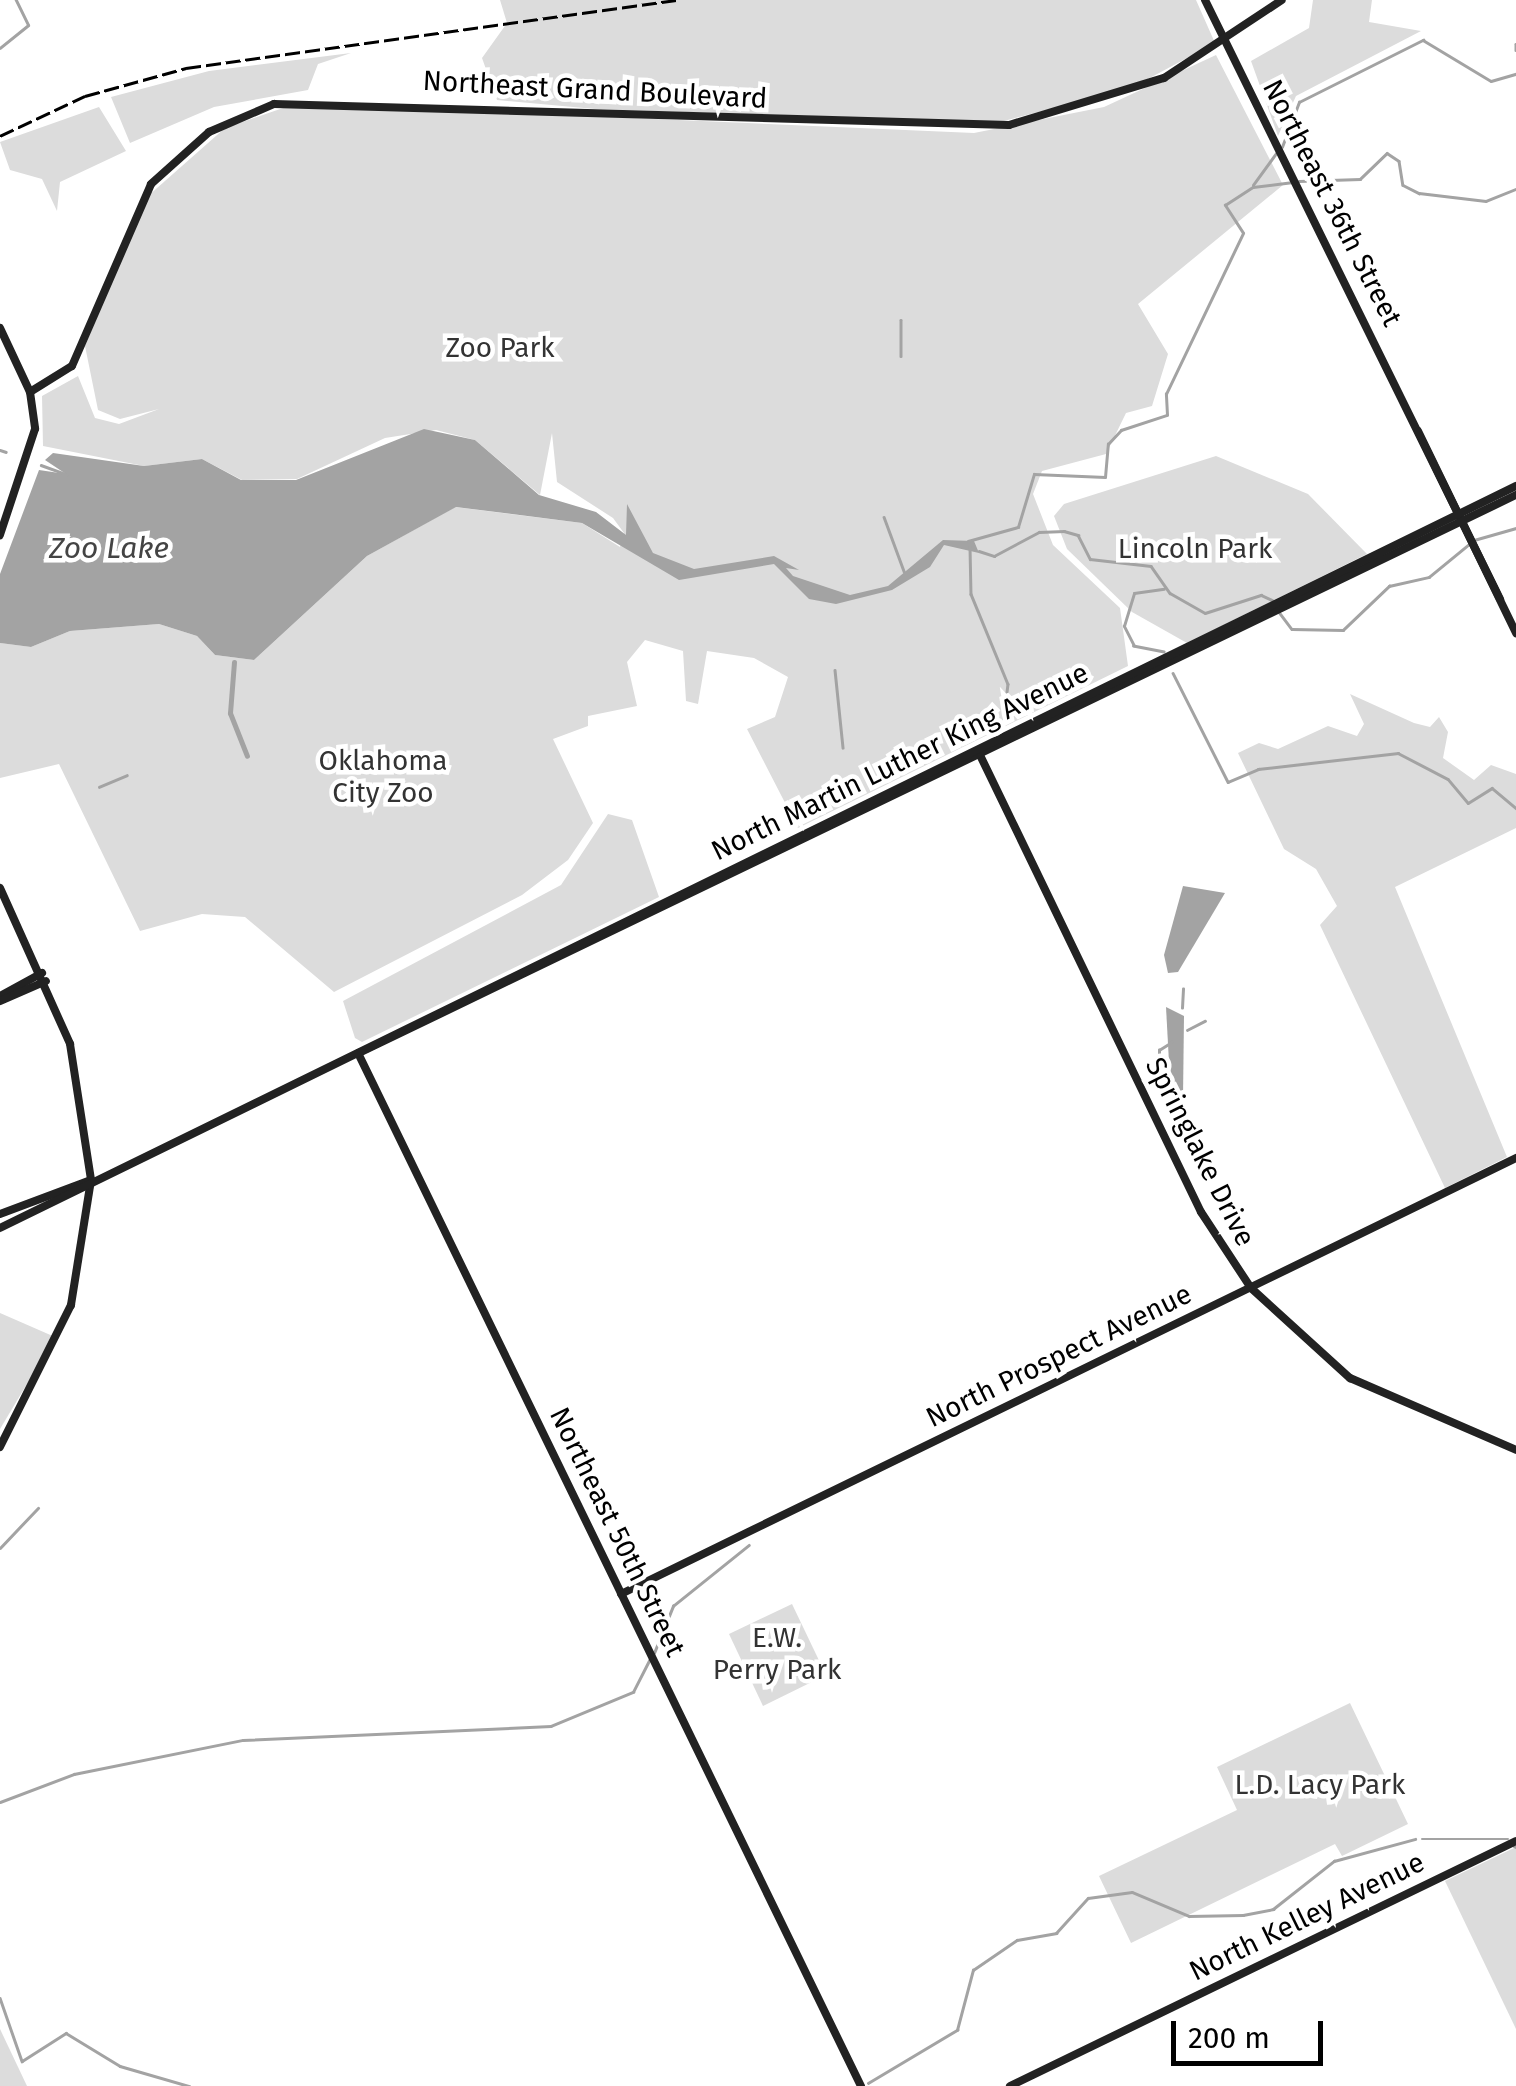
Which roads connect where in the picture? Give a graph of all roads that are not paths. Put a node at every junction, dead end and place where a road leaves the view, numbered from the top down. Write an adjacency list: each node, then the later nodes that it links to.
1 (1205, 0): 3 (street, Northeast 36th Street)
2 (1282, 0): 3 (street, Northeast Grand Boulevard)
3 (1226, 42): 5 (street, Northeast Grand Boulevard); 8 (street, Northeast 36th Street)
4 (0, 328): 5 (street)
5 (30, 392): 9 (street)
6 (1516, 486): 8 (street)
7 (1516, 495): 8 (street, North Martin Luther King Avenue)
8 (1460, 518): 10 (street, Northeast 36th Street); 11 (street, North Martin Luther King Avenue); 11 (street, North Martin Luther King Avenue)
9 (0, 535)
10 (1516, 634)
11 (978, 752): 15 (street, North Martin Luther King Avenue); 20 (street, Springlake Drive)
12 (0, 888): 13 (street)
13 (44, 977): 14 (street); 17 (street)
14 (0, 999)
15 (358, 1052): 17 (street, North Martin Luther King Avenue); 23 (street, Northeast 50th Street)
16 (1516, 1158): 20 (street, North Prospect Avenue)
17 (91, 1180): 18 (street, North Martin Luther King Avenue); 19 (street, North Martin Luther King Avenue); 21 (street)
18 (0, 1214)
19 (0, 1228)
20 (1250, 1288): 22 (street, Springlake Drive); 23 (street, North Prospect Avenue)
21 (0, 1447)
22 (1516, 1450)
23 (621, 1594): 25 (street, Northeast 50th Street)
24 (1516, 1841): 26 (street, North Kelley Avenue)
25 (860, 2086)
26 (1010, 2086)

